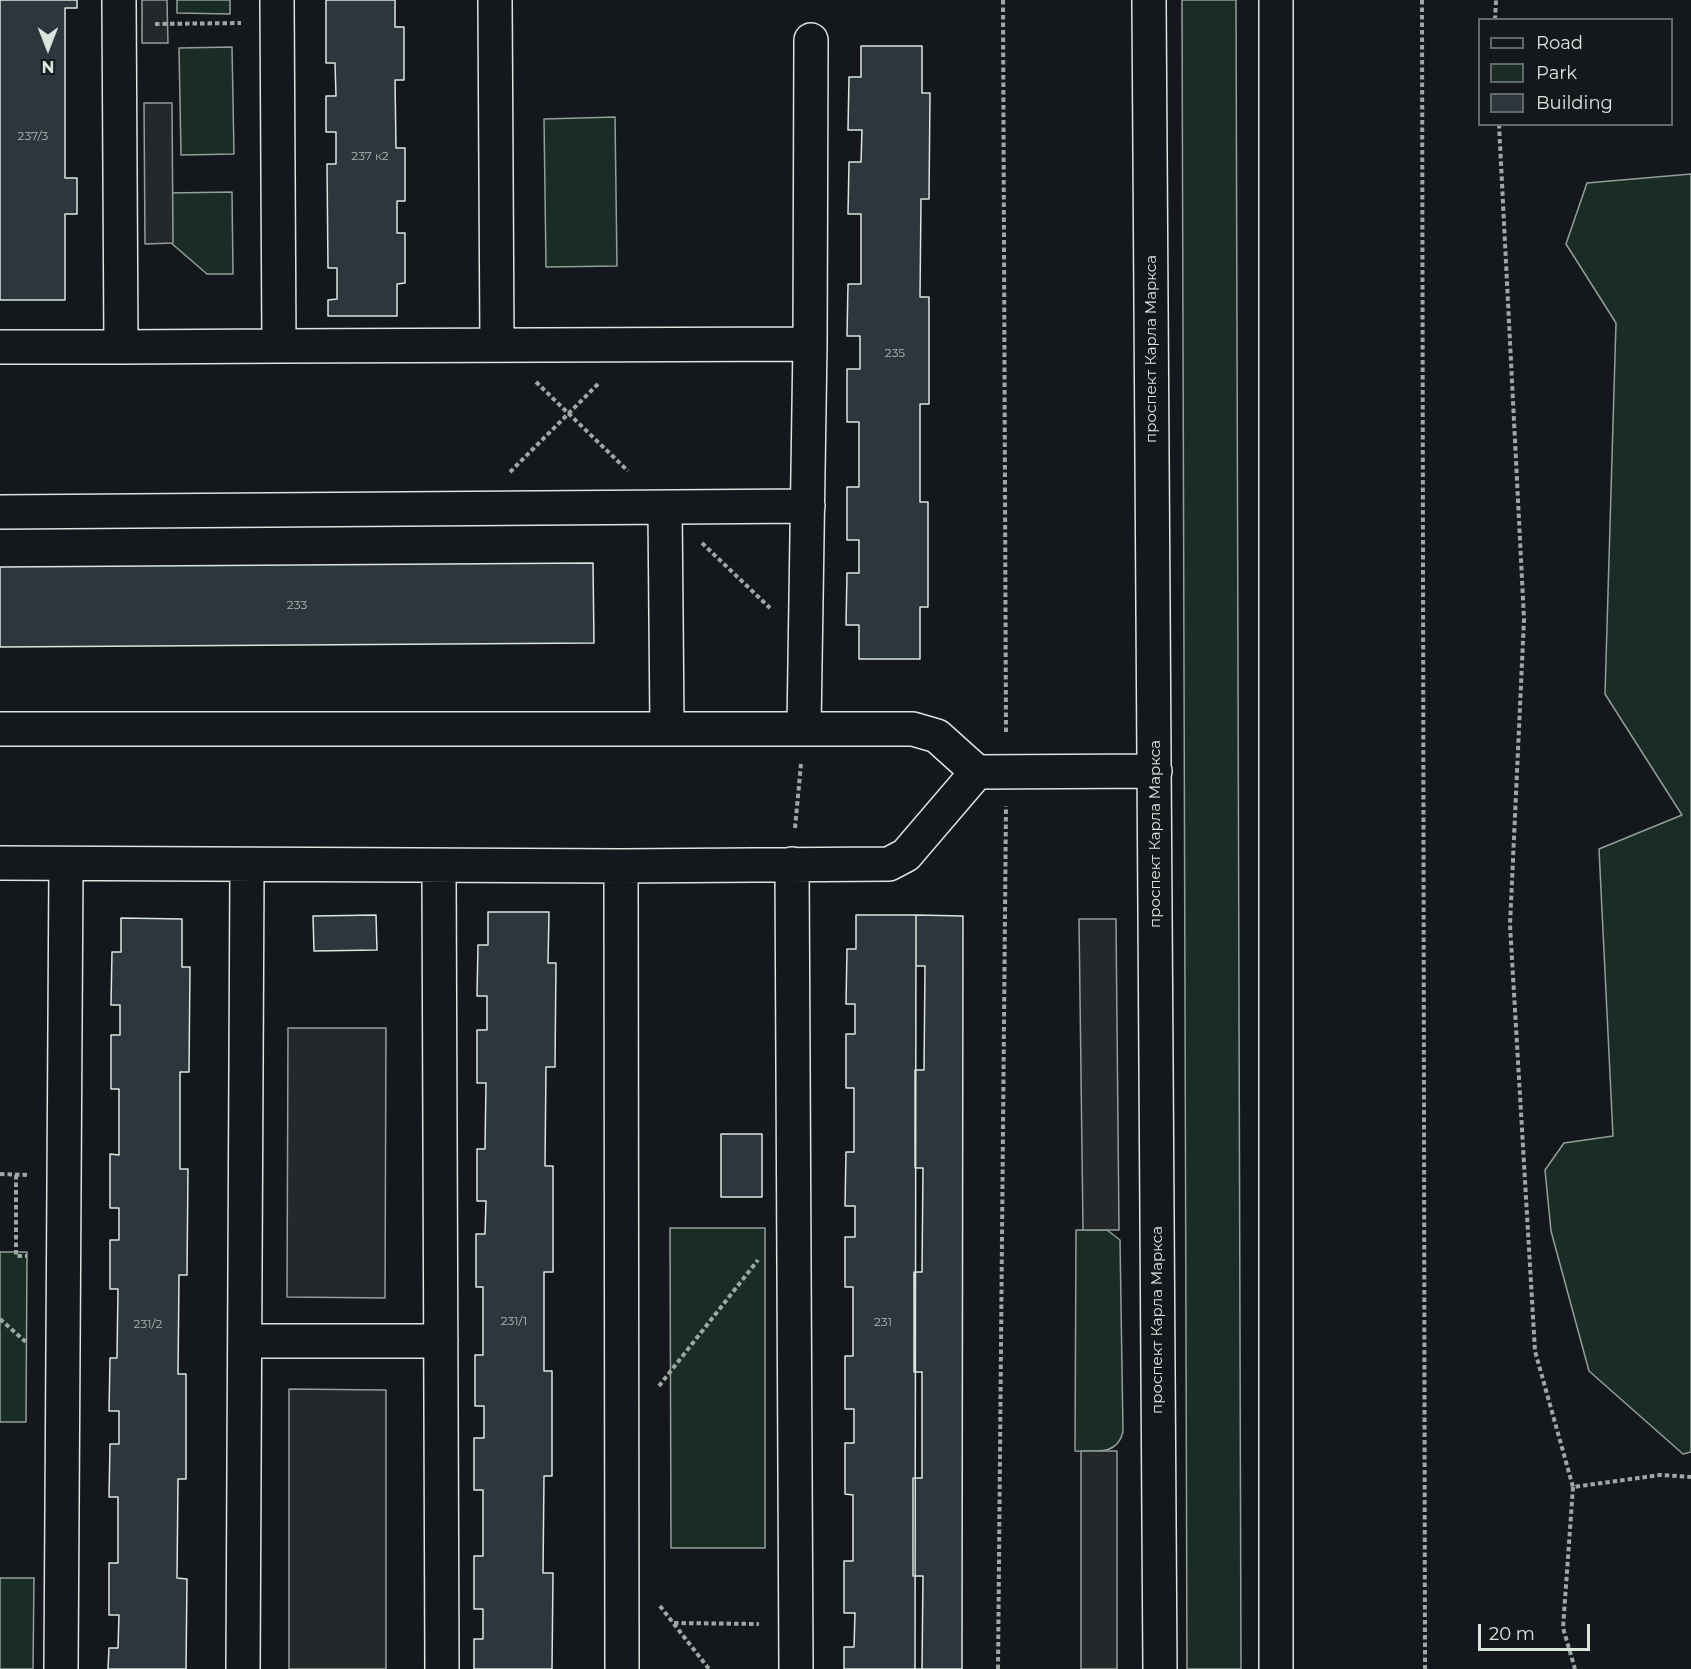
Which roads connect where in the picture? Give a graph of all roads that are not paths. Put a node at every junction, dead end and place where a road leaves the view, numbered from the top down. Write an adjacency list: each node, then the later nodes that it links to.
1 (495, 0): 8 (street)
2 (1149, 0): 19 (street, проспект Карла Маркса)
3 (1276, 0): 34 (street)
4 (119, 12): 11 (street)
5 (277, 12): 9 (street)
6 (811, 40): 7 (street)
7 (810, 344): 8 (street); 12 (street)
8 (497, 345): 9 (street)
9 (279, 346): 11 (street)
10 (0, 347): 11 (street)
11 (121, 347)
12 (808, 506): 13 (street); 16 (street)
13 (665, 508): 14 (street); 15 (street)
14 (0, 512)
15 (667, 728): 16 (street); 17 (street)
16 (804, 728): 18 (street)
17 (0, 729)
18 (992, 771): 19 (street); 22 (street)
19 (1155, 771): 33 (street, проспект Карла Маркса)
20 (0, 863): 21 (street)
21 (66, 864): 23 (street); 28 (street)
22 (792, 864): 25 (street); 32 (street)
23 (247, 866): 24 (street); 26 (street)
24 (439, 866): 25 (street); 27 (street)
25 (621, 866): 31 (street)
26 (245, 1341): 27 (street); 29 (street)
27 (441, 1341): 30 (street)
28 (61, 1669)
29 (243, 1669)
30 (442, 1669)
31 (622, 1669)
32 (796, 1669)
33 (1160, 1669)
34 (1276, 1669)

